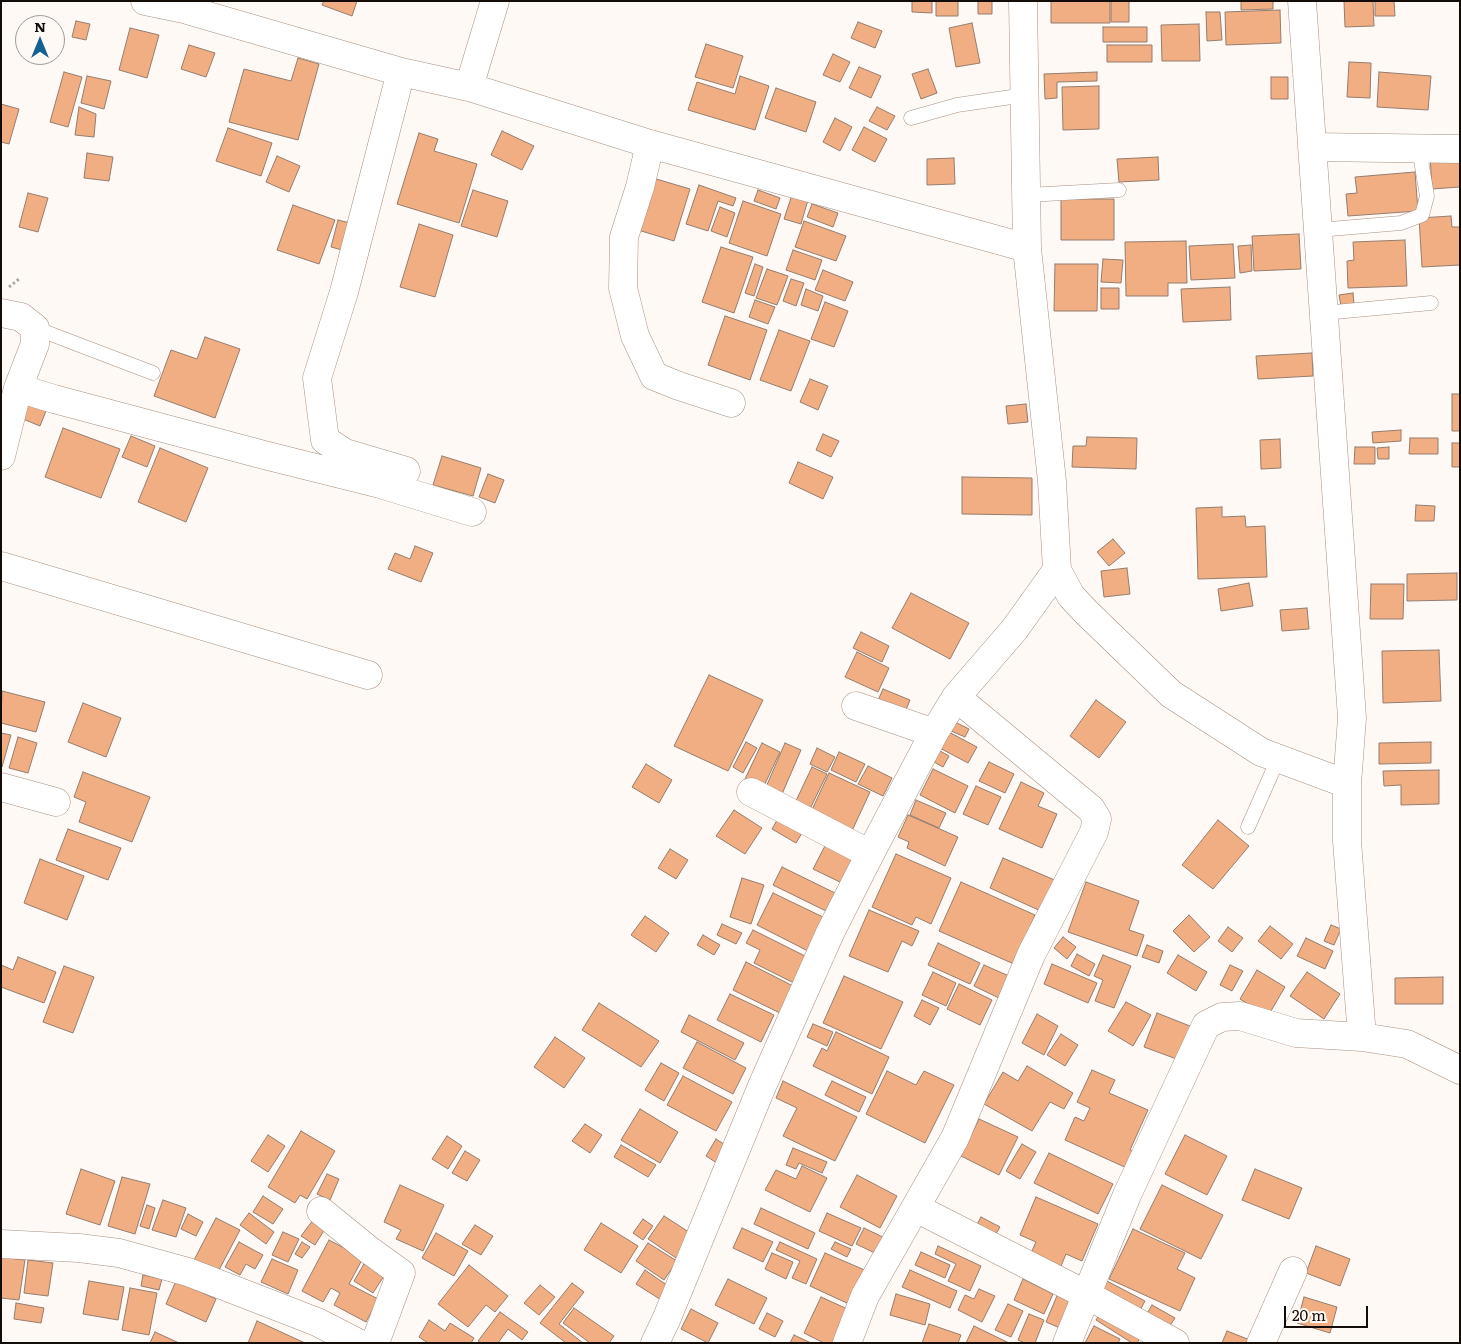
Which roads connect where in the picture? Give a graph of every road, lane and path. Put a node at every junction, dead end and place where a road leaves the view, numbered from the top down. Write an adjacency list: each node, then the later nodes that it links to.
1 (145, 1): 5 (street)
2 (495, 1): 7 (street)
3 (1023, 1): 8 (street)
4 (1302, 1): 11 (street)
5 (185, 5): 6 (street)
6 (401, 72): 7 (street); 26 (street)
7 (469, 88): 10 (street)
8 (1025, 95): 9 (lane); 15 (street)
9 (911, 118)
10 (650, 144): 17 (street); 24 (street)
11 (1312, 147): 12 (street); 16 (street)
12 (1419, 148): 13 (street); 16 (lane)
13 (1460, 149)
14 (1119, 190): 15 (lane)
15 (1026, 195): 17 (street)
16 (1318, 230): 20 (street)
17 (1027, 248): 29 (street)
18 (1431, 303): 20 (lane)
19 (1, 313): 21 (street)
20 (1324, 313): 35 (street)
21 (35, 328): 22 (lane); 23 (street)
22 (153, 373)
23 (18, 388): 25 (street); 27 (street)
24 (731, 403)
25 (1, 456)
26 (406, 471)
27 (472, 512)
28 (1, 566): 30 (street)
29 (1057, 570): 31 (street); 34 (street)
30 (368, 675)
31 (956, 697): 33 (street); 43 (street)
32 (856, 706): 33 (street)
33 (934, 733): 40 (street)
34 (1278, 759): 35 (street); 39 (lane)
35 (1347, 784): 41 (street)
36 (1, 786): 38 (street)
37 (751, 792): 40 (street)
38 (56, 802)
39 (1248, 827)
40 (870, 854): 50 (street)
41 (1362, 1036): 42 (street); 47 (street)
42 (1460, 1070)
43 (916, 1208): 47 (street); 51 (street)
44 (321, 1211): 49 (street)
45 (1, 1244): 48 (street)
46 (1293, 1271): 54 (street)
47 (1087, 1295): 52 (street); 53 (street)
48 (358, 1343)
49 (375, 1343)
50 (655, 1343)
51 (847, 1343)
52 (1067, 1343)
53 (1175, 1343)
54 (1262, 1343)

